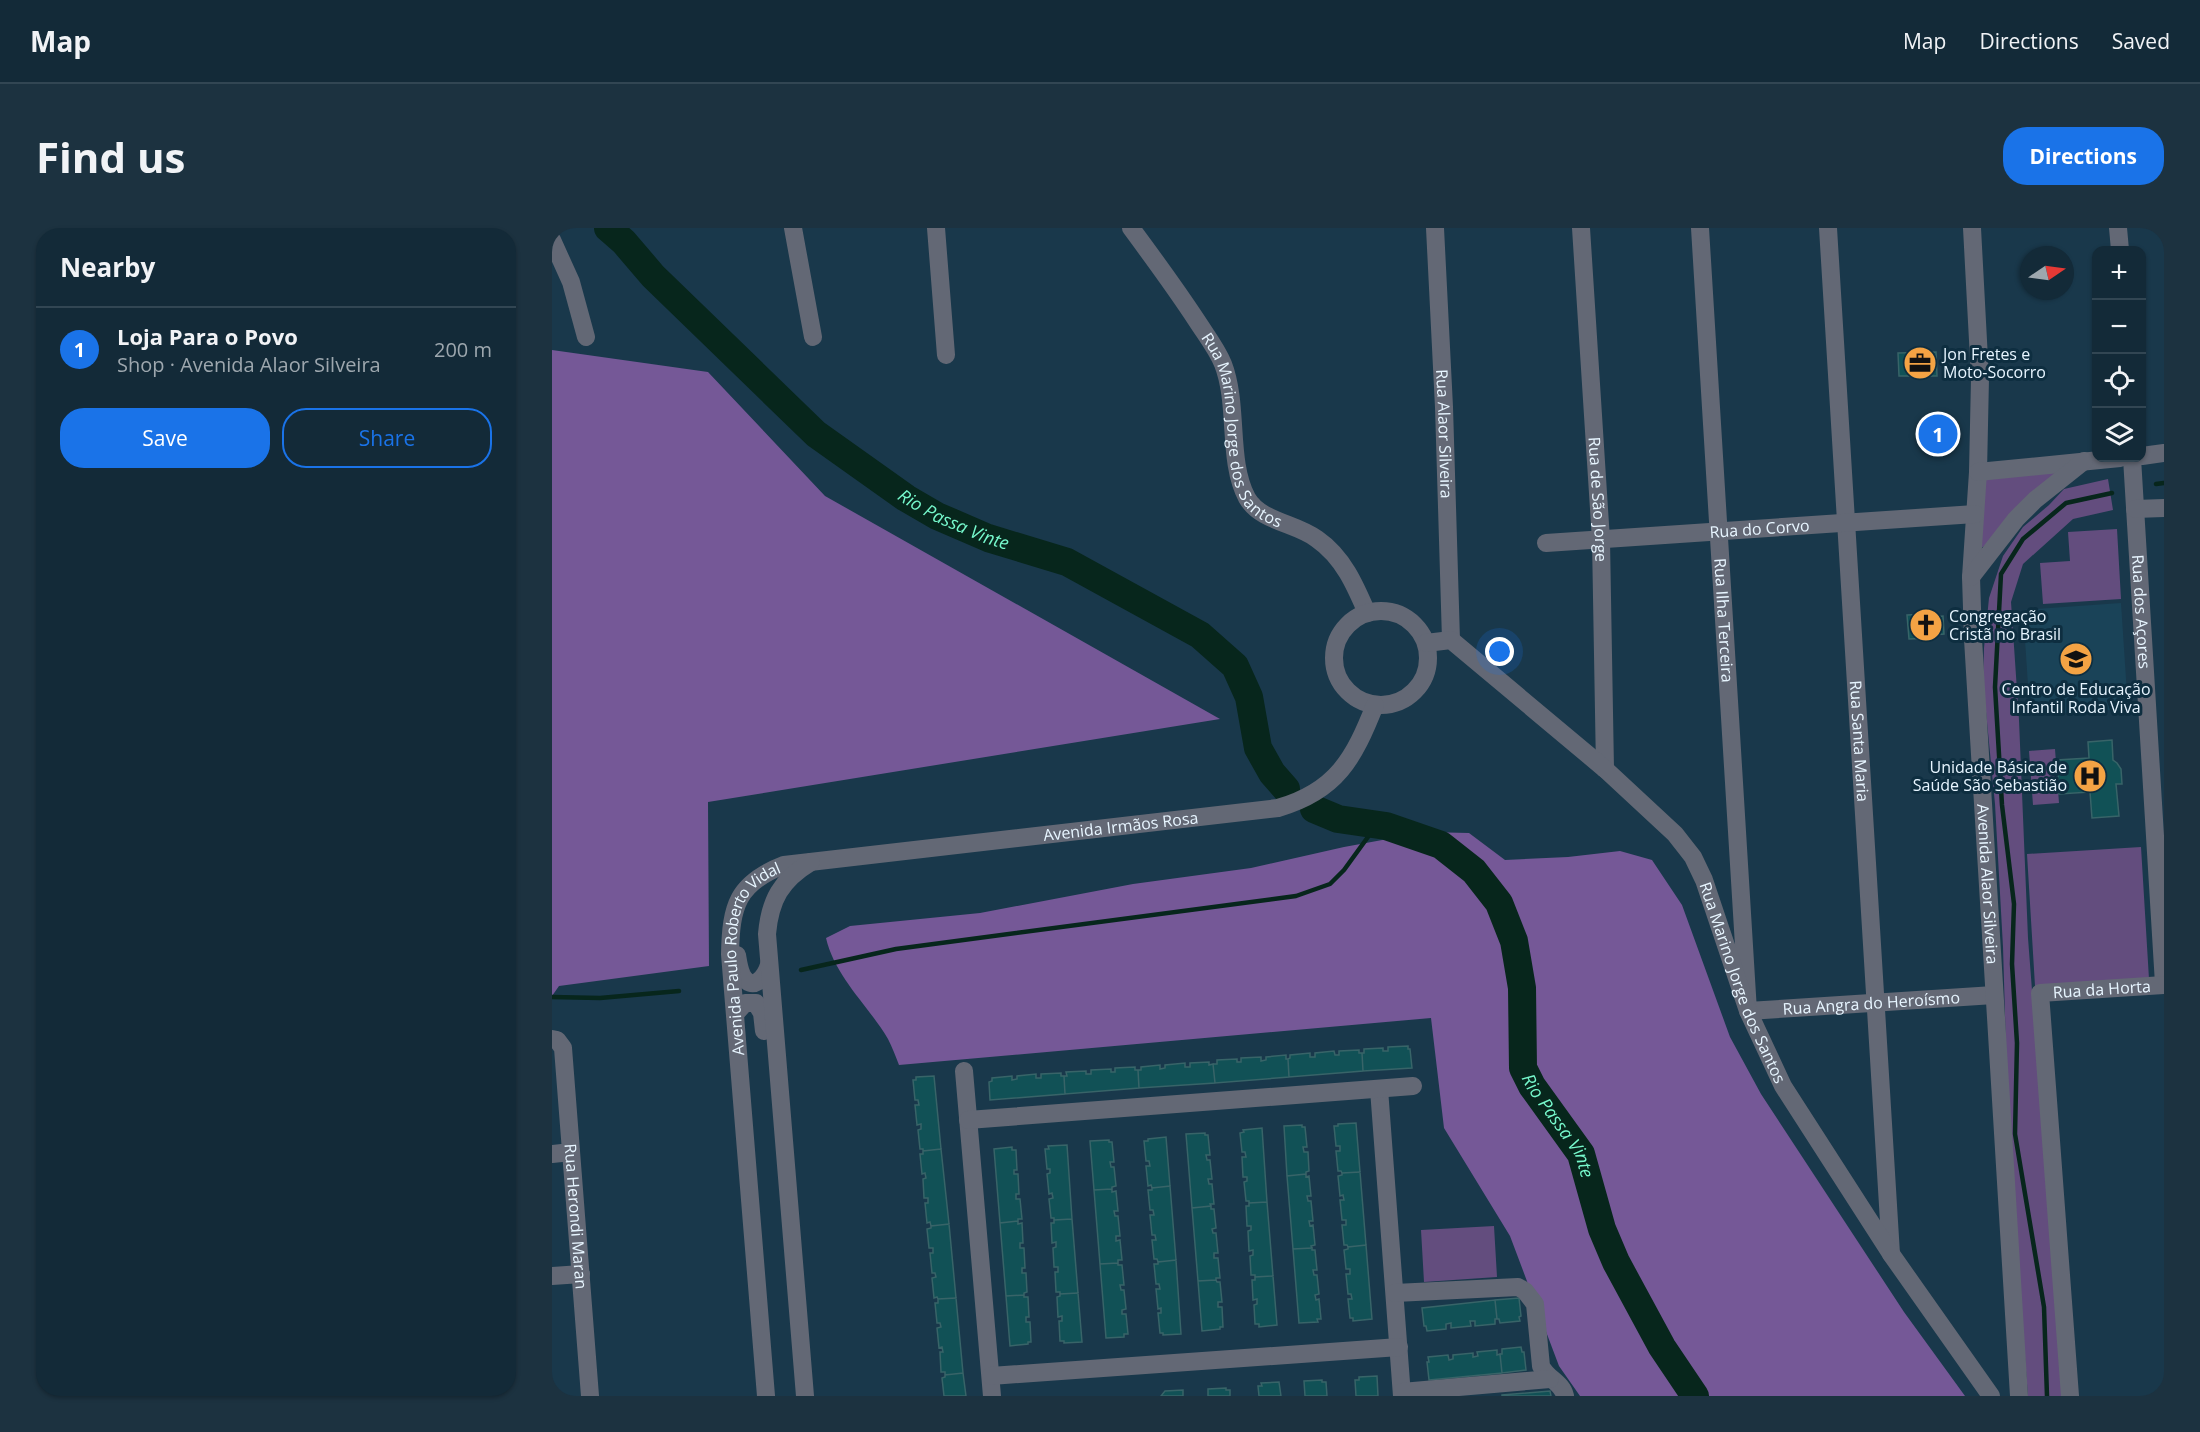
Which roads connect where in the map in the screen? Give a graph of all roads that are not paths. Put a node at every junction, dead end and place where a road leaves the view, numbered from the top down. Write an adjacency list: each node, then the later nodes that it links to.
1 (794, 228): 13 (street)
2 (936, 228): 14 (street)
3 (1131, 228): 29 (street, Rua Marino Jorge dos Santos)
4 (1435, 228): 30 (street, Rua Alaor Silveira)
5 (1581, 228): 26 (street, Rua de São Jorge)
6 (1700, 228): 25 (street, Rua Ilha Terceira)
7 (1828, 228): 24 (street, Rua Santa Maria)
8 (1972, 228): 20 (street, Avenida Alaor Silveira)
9 (2118, 228): 11 (street)
10 (552, 240): 12 (street)
11 (2120, 246)
12 (586, 337)
13 (813, 337)
14 (946, 355)
15 (2164, 453): 16 (street)
16 (2146, 455)
17 (2092, 460): 18 (street)
18 (2084, 461): 20 (street); 28 (street)
19 (2132, 462): 22 (street, Rua dos Açores)
20 (1978, 472): 23 (street, Avenida Alaor Silveira)
21 (2164, 507): 22 (street)
22 (2135, 509): 37 (street, Rua dos Açores)
23 (1975, 514): 24 (street, Rua do Corvo); 28 (street, Avenida Alaor Silveira)
24 (1846, 523): 25 (street, Rua do Corvo); 39 (street, Rua Santa Maria)
25 (1719, 531): 26 (street, Rua do Corvo); 40 (street, Rua Ilha Terceira)
26 (1601, 540): 27 (street, Rua do Corvo); 33 (street, Rua de São Jorge)
27 (1546, 543)
28 (1971, 577): 38 (street, Avenida Alaor Silveira)
29 (1367, 613): 31 (street); 32 (street)
30 (1451, 640): 31 (street); 33 (street, Rua Marino Jorge dos Santos)
31 (1426, 643): 32 (street)
32 (1375, 705): 34 (street, Avenida Irmãos Rosa)
33 (1605, 769): 40 (street, Rua Marino Jorge dos Santos)
34 (815, 860): 35 (street, Avenida Paulo Roberto Vidal); 36 (street, Avenida Paulo Roberto Vidal)
35 (733, 917): 36 (street); 41 (street, Avenida Paulo Roberto Vidal)
36 (770, 965): 44 (street, Avenida Paulo Roberto Vidal)
37 (2164, 984): 65 (street, Rua da Horta)
38 (1994, 995): 39 (street, Rua Angra do Heroísmo); 64 (street, Avenida Alaor Silveira)
39 (1875, 1003): 40 (street, Rua Angra do Heroísmo); 50 (street, Rua Santa Maria)
40 (1748, 1011): 50 (street, Rua Marino Jorge dos Santos)
41 (735, 1014): 44 (street); 59 (street, Avenida Paulo Roberto Vidal)
42 (554, 1039): 48 (street, Rua Herondi Maran)
43 (964, 1071): 47 (street)
44 (779, 1081): 60 (street, Avenida Paulo Roberto Vidal)
45 (1413, 1086): 46 (street)
46 (1379, 1089): 47 (street); 53 (street)
47 (968, 1120): 55 (street)
48 (572, 1152): 49 (street); 51 (street, Rua Herondi Maran)
49 (552, 1154)
50 (1891, 1254): 63 (street, Rua Marino Jorge dos Santos)
51 (581, 1274): 52 (street); 58 (street, Rua Herondi Maran)
52 (552, 1276)
53 (1395, 1293): 54 (street); 56 (street)
54 (1399, 1347): 55 (street); 57 (street)
55 (991, 1376): 61 (street)
56 (1550, 1379): 57 (street); 62 (street)
57 (1402, 1394)
58 (585, 1396)
59 (766, 1396)
60 (805, 1396)
61 (992, 1396)
62 (1565, 1396)
63 (1991, 1396)
64 (2019, 1396)
65 (2070, 1396)

